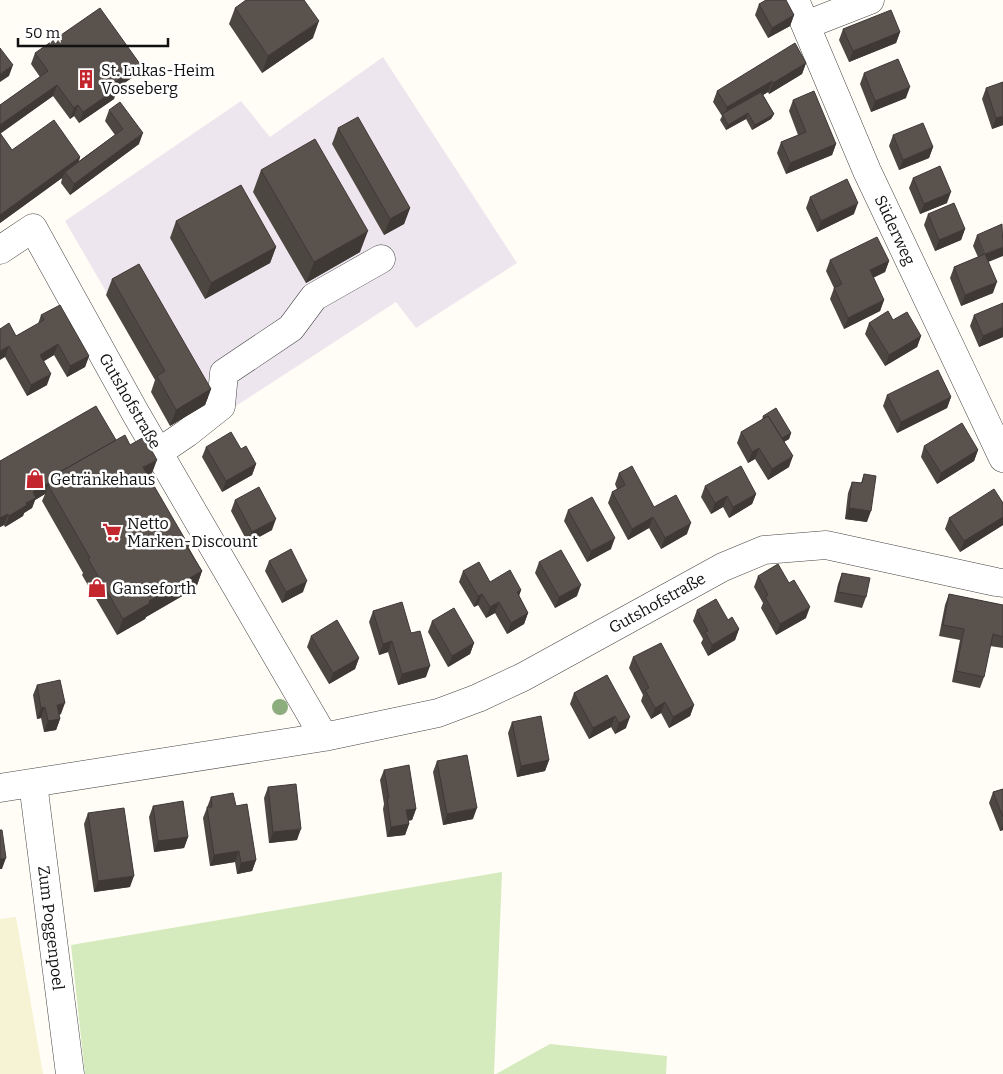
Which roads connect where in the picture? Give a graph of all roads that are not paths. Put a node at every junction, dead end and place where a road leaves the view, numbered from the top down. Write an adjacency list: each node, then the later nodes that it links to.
1 (795, 0): 3 (street, Süderweg)
2 (870, 0): 3 (street)
3 (806, 25): 7 (street, Süderweg)
4 (0, 250): 6 (street, Gutshofstraße)
5 (381, 259): 6 (street)
6 (159, 452): 9 (street, Gutshofstraße)
7 (1003, 458)
8 (1003, 583): 9 (street, Gutshofstraße)
9 (324, 737): 10 (street, Gutshofstraße)
10 (33, 783): 11 (street, Gutshofstraße); 12 (street, Zum Poggenpoel)
11 (0, 788)
12 (70, 1074)

